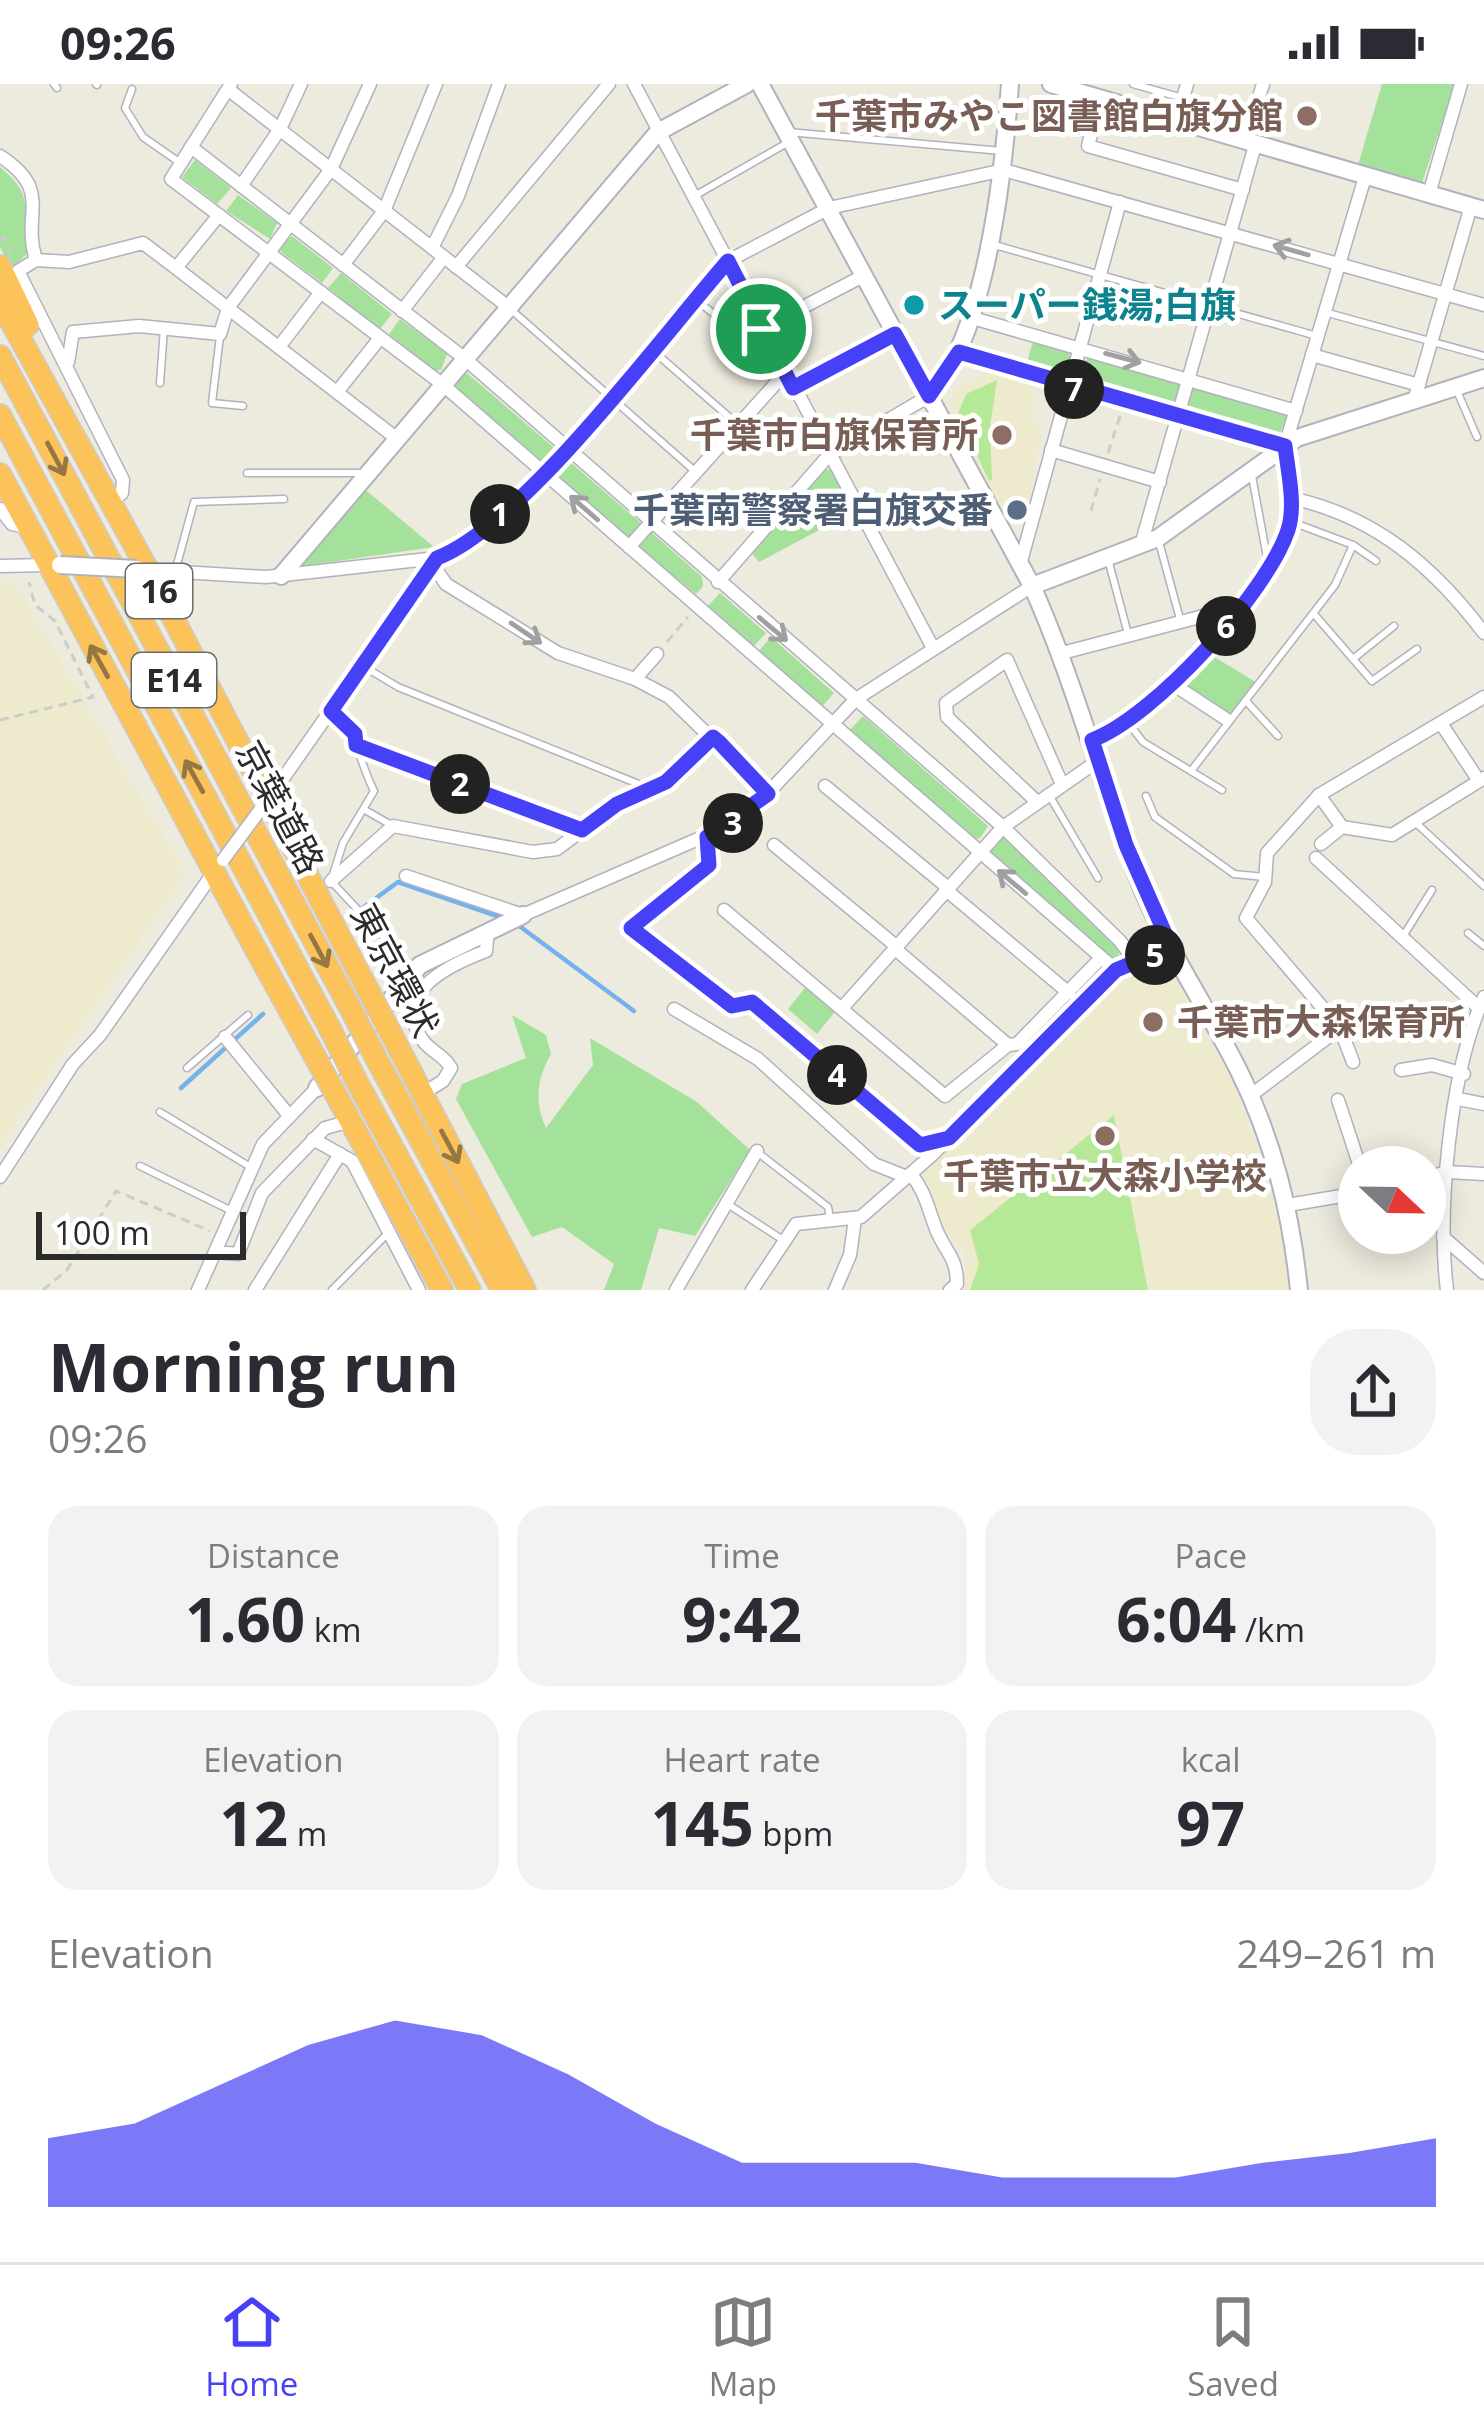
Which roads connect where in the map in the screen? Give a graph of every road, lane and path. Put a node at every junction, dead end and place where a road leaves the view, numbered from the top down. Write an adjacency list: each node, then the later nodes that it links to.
1 (301, 84): 19 (street)
2 (370, 84): 27 (street)
3 (436, 84): 36 (street)
4 (499, 84): 41 (street)
5 (608, 84): 49 (street)
6 (634, 84): 20 (street)
7 (747, 84): 20 (street)
8 (760, 84): 21 (street)
9 (1010, 84): 25 (street)
10 (1051, 84): 17 (street)
11 (1133, 84): 16 (lane)
12 (1263, 84): 22 (street)
13 (1461, 84): 31 (street)
14 (230, 87): 19 (street); 23 (street)
15 (132, 89): 26 (lane)
16 (1185, 91): 18 (street)
17 (1100, 98): 18 (street); 30 (street)
18 (1177, 120): 22 (street)
19 (280, 129): 27 (street); 29 (street)
20 (658, 132): 32 (street); 59 (street)
21 (789, 136): 25 (lane); 32 (lane); 34 (street)
22 (1251, 141): 28 (street); 30 (street)
23 (191, 147): 26 (street); 29 (street)
24 (0, 156): 44 (street)
25 (1005, 160): 33 (street); 34 (street); 40 (street)
26 (180, 163): 37 (street)
27 (331, 169): 36 (street); 38 (street)
28 (1365, 176): 31 (street); 46 (street)
29 (242, 186): 38 (street)
30 (1243, 190): 39 (street)
31 (1429, 194): 35 (street)
32 (693, 196): 45 (street)
33 (1120, 202): 39 (street); 51 (street)
34 (829, 208): 45 (street); 52 (street)
35 (1478, 208): 54 (street)
36 (384, 211): 41 (street); 47 (street)
37 (219, 215): 42 (street); 50 (street)
38 (290, 224): 42 (street); 47 (street)
39 (1230, 232): 46 (street, one-way to 39); 57 (street)
40 (988, 243): 51 (lane); 63 (street)
41 (432, 248): 43 (street)
42 (269, 253): 53 (street); 60 (street)
43 (444, 257): 49 (street); 61 (street)
44 (36, 260): 50 (street); 79 (street)
45 (728, 261): 55 (street); 65 (street)
46 (1338, 264): 54 (street); 62 (street)
47 (343, 265): 61 (street)
48 (0, 266): 94 (highway, 16)
49 (456, 267): 59 (street)
50 (176, 268): 60 (street)
51 (1099, 273): 57 (lane); 71 (street)
52 (863, 276): 65 (street); 67 (street)
53 (321, 292): 69 (street); 72 (street)
54 (1445, 294): 58 (street); 70 (street)
55 (695, 299): 73 (street); 80 (lane)
56 (0, 302): 94 (highway, 東京環状 / 16)
57 (1207, 305): 68 (lane); 81 (street)
58 (1484, 305)
59 (507, 306): 78 (street); 90 (lane)
60 (228, 308): 66 (street); 72 (street)
61 (402, 310): 78 (street)
62 (1325, 312): 68 (street); 70 (lane)
63 (969, 317): 71 (street); 74 (street)
64 (164, 328): 66 (street); 79 (street); 83 (lane)
65 (761, 329): 80 (street)
66 (220, 334): 92 (lane)
67 (895, 334): 87 (lane); 91 (street)
68 (1317, 336): 75 (street)
69 (380, 338): 84 (street); 88 (street)
70 (1431, 342): 77 (lane); 89 (street)
71 (1081, 346): 81 (street, one-way to 81); 85 (street)
72 (279, 347): 88 (street)
73 (651, 349): 90 (street); 97 (lane)
74 (959, 352): 85 (street); 91 (street)
75 (1312, 355): 89 (street); 93 (street)
76 (0, 356): 257 (highway, 京葉道路 / E14, one-way to 257, bridge)
77 (1484, 356)
78 (464, 358): 84 (street); 101 (street)
79 (68, 362): 113 (street)
80 (785, 373): 87 (street); 97 (street)
81 (1189, 376): 93 (street); 96 (street)
82 (1484, 378): 86 (street)
83 (160, 383)
84 (442, 384): 99 (street); 106 (street)
85 (1069, 387): 96 (street); 102 (street)
86 (1456, 387): 89 (street); 98 (lane)
87 (793, 388): 103 (street)
88 (338, 392): 99 (street)
89 (1416, 393): 100 (street)
90 (611, 395): 101 (street); 107 (lane)
91 (929, 396): 103 (street); 126 (street)
92 (243, 406)
93 (1296, 411): 100 (street)
94 (60, 412): 113 (highway, 東京環状 / 16)
95 (0, 415): 256 (highway, 京葉道路 / E14, one-way to 95, bridge)
96 (1178, 418): 100 (street); 110 (street)
97 (739, 425): 107 (street)
98 (1478, 437)
99 (396, 438): 109 (street)
100 (1285, 446): 104 (street); 111 (street)
101 (566, 448): 106 (street); 116 (street)
102 (1051, 450): 110 (street); 126 (street)
103 (829, 455): 132 (street); 141 (street)
104 (1252, 472): 118 (street); 127 (lane)
105 (247, 473): 109 (lane)
106 (544, 473): 120 (street, one-way to 106); 123 (street)
107 (697, 473): 116 (street)
108 (0, 474): 117 (highway, 16)
109 (365, 474): 130 (street)
110 (1160, 482): 118 (street)
111 (1291, 498): 115 (street); 139 (street)
112 (284, 499): 129 (lane)
113 (110, 505): 128 (highway, 東京環状 / 16)
114 (0, 508): 117 (street)
115 (1289, 521): 119 (lane); 127 (street)
116 (652, 522): 120 (street); 132 (street)
117 (27, 527): 124 (highway, 16)
118 (1150, 541): 121 (street); 137 (lane)
119 (1353, 544): 122 (lane); 136 (lane)
120 (629, 548): 135 (street)
121 (1107, 556): 133 (street); 140 (lane)
122 (1376, 561)
123 (435, 562): 130 (street); 146 (street); 147 (street, one-way to 147)
124 (53, 565): 125 (street); 128 (street, bridge); 183 (highway, 16, one-way to 124)
125 (0, 566)
126 (1019, 566): 133 (street)
127 (1269, 568): 134 (street)
128 (142, 569): 129 (street); 173 (highway, 東京環状 / 16)
129 (175, 572): 130 (street)
130 (281, 576)
131 (29, 581): 154 (path)
132 (718, 582): 150 (street, one-way to 150)
133 (1032, 586): 141 (street); 143 (street)
134 (1238, 607): 137 (street); 148 (street)
135 (693, 612): 144 (path); 156 (street)
136 (1314, 614): 145 (lane); 151 (lane)
137 (1180, 619): 140 (street)
138 (1394, 626): 145 (lane)
139 (1484, 633)
140 (1128, 634): 143 (street)
141 (933, 648): 150 (street)
142 (1417, 649): 145 (lane)
143 (1062, 652): 160 (street)
144 (657, 654): 147 (street)
145 (1353, 658)
146 (363, 666): 152 (street); 167 (lane)
147 (635, 679): 159 (street)
148 (1171, 683): 153 (street); 155 (street)
149 (1484, 697): 157 (street)
150 (856, 699): 156 (street); 177 (street)
151 (1246, 701): 153 (lane); 158 (lane)
152 (331, 711): 161 (lane); 173 (street)
153 (1226, 719): 163 (lane)
154 (0, 720)
155 (1128, 722): 160 (street); 163 (lane)
156 (830, 724): 169 (street); 182 (street)
157 (1442, 725): 164 (street); 170 (street)
158 (1278, 736)
159 (713, 737): 167 (street); 169 (street)
160 (1092, 740): 162 (street)
161 (356, 745): 174 (lane); 179 (lane)
162 (1099, 760): 165 (street); 198 (street)
163 (1191, 771): 168 (lane)
164 (1482, 780): 175 (street)
165 (1061, 782): 171 (street); 171 (street)
166 (825, 787): 189 (street)
167 (652, 790): 179 (street)
168 (1222, 790)
169 (768, 794): 180 (street)
170 (1319, 795): 178 (street); 185 (street)
171 (1041, 796): 177 (street); 186 (lane)
172 (1146, 796): 185 (lane)
173 (264, 805): 183 (street, bridge); 187 (highway, 東京環状 / 16)
174 (365, 811): 176 (lane); 187 (lane)
175 (1412, 819): 178 (street); 188 (lane)
176 (393, 826): 179 (street); 187 (street)
177 (1003, 827): 182 (street); 200 (street)
178 (1342, 827): 195 (street)
179 (582, 830)
180 (707, 837): 192 (street); 224 (lane)
181 (774, 845): 197 (street)
182 (977, 853): 189 (street); 199 (street, one-way to 182)
183 (218, 866): 223 (highway, 16, bridge); 234 (street)
184 (406, 876): 192 (street)
185 (1265, 877): 208 (street)
186 (1098, 878)
187 (321, 883): 201 (lane); 216 (highway, 東京環状 / 16, bridge)
188 (1484, 886)
189 (946, 888): 197 (street); 203 (street)
190 (1432, 890): 195 (lane)
191 (724, 910): 205 (street)
192 (524, 916): 193 (street)
193 (488, 930): 201 (street); 216 (street)
194 (1468, 932): 196 (lane)
195 (1401, 939): 204 (street)
196 (1484, 946)
197 (895, 947): 205 (street); 210 (street)
198 (1171, 947): 200 (street); 217 (street)
199 (1101, 958): 202 (street); 203 (street)
200 (1136, 963): 202 (street)
201 (415, 970): 215 (street)
202 (1116, 970): 224 (street)
203 (1070, 993): 210 (street)
204 (1482, 1003): 214 (street)
205 (843, 1007): 210 (street)
206 (674, 1009): 233 (street)
207 (248, 1015): 209 (lane)
208 (1340, 1028): 211 (street); 217 (street)
209 (226, 1036): 212 (lane); 222 (street)
210 (1008, 1045)
211 (1353, 1061)
212 (187, 1068)
213 (1401, 1070): 214 (street)
214 (1463, 1074): 218 (street)
215 (317, 1088): 222 (street)
216 (422, 1094): 258 (highway, 東京環状 / 16, one-way to 258)
217 (1250, 1096): 238 (street)
218 (1458, 1099): 220 (street); 231 (street)
219 (1338, 1100): 226 (street)
220 (1484, 1104)
221 (160, 1112): 230 (lane)
222 (287, 1113): 230 (street)
223 (346, 1113): 225 (street); 255 (highway, 16)
224 (949, 1138): 233 (street)
225 (313, 1139): 228 (street); 246 (street)
226 (1353, 1146)
227 (757, 1151): 237 (street); 241 (lane)
228 (340, 1154): 242 (street); 252 (street)
229 (140, 1166): 239 (lane)
230 (252, 1168): 239 (street)
231 (1447, 1172): 232 (street); 235 (street)
232 (1484, 1174)
233 (909, 1175): 240 (street); 261 (street)
234 (0, 1177)
235 (1446, 1188)
236 (1338, 1197): 238 (street)
237 (725, 1203): 244 (lane); 259 (street)
238 (1288, 1205): 262 (street)
239 (234, 1212): 243 (street)
240 (855, 1219): 241 (street); 249 (street)
241 (831, 1221): 244 (street)
242 (388, 1233): 253 (lane); 254 (street)
243 (224, 1234): 246 (street); 250 (path)
244 (784, 1240): 260 (street)
245 (1446, 1240): 248 (street)
246 (216, 1252): 251 (street)
247 (1444, 1254): 263 (street)
248 (1484, 1273)
249 (838, 1289)
250 (43, 1290)
251 (198, 1290)
252 (255, 1290)
253 (332, 1290)
254 (419, 1290)
255 (442, 1290)
256 (470, 1290)
257 (502, 1290)
258 (526, 1290)
259 (676, 1290)
260 (752, 1290)
261 (950, 1290)
262 (1299, 1290)
263 (1447, 1290)

